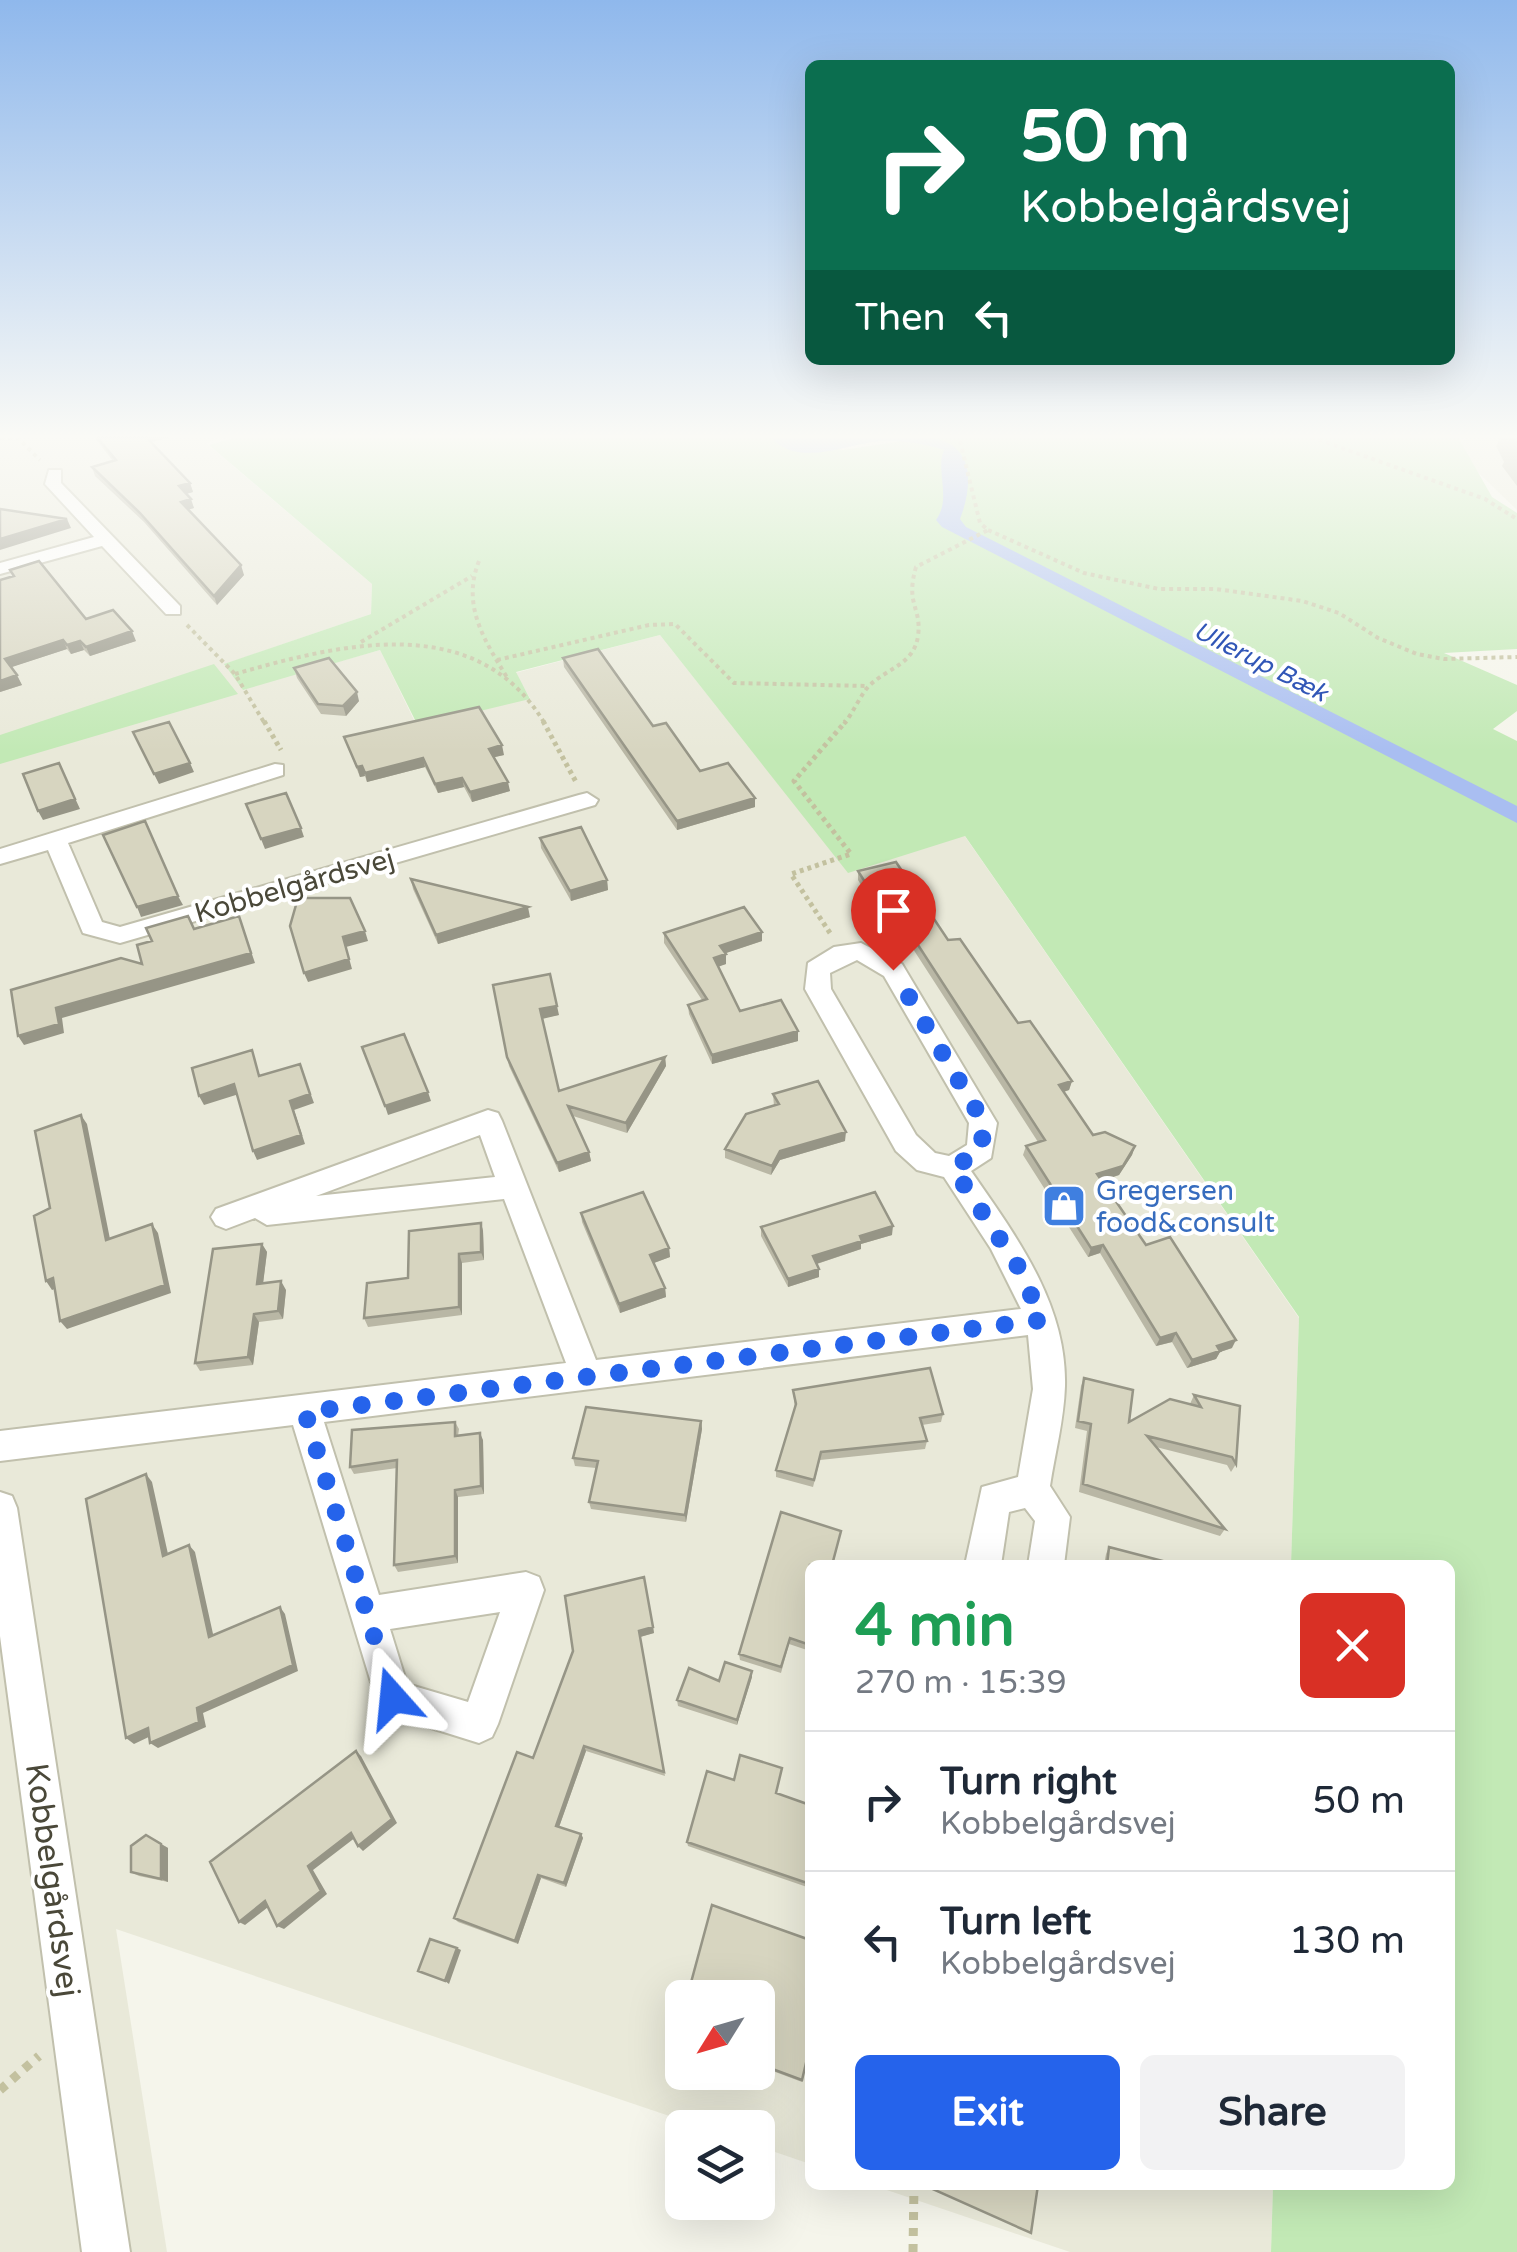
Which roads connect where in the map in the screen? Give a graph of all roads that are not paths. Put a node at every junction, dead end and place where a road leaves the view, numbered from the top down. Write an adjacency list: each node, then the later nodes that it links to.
1 (96, 542): 3 (street)
2 (110, 542): 4 (street)
3 (0, 569)
4 (173, 610)
5 (275, 770): 7 (street)
6 (587, 800): 7 (street, Kobbelgårdsvej)
7 (55, 840): 8 (street)
8 (0, 856)
9 (953, 1168): 9 (street); 11 (street)
10 (514, 1186): 10 (street); 12 (street)
11 (1042, 1320): 12 (street); 15 (street)
12 (587, 1377): 13 (street)
13 (305, 1412): 14 (street); 19 (street)
14 (0, 1446)
15 (1032, 1490): 17 (street); 18 (street)
16 (0, 1508): 20 (street, Kobbelgårdsvej)
17 (984, 1560)
18 (1047, 1560)
19 (365, 1615): 19 (street)
20 (106, 2252)

